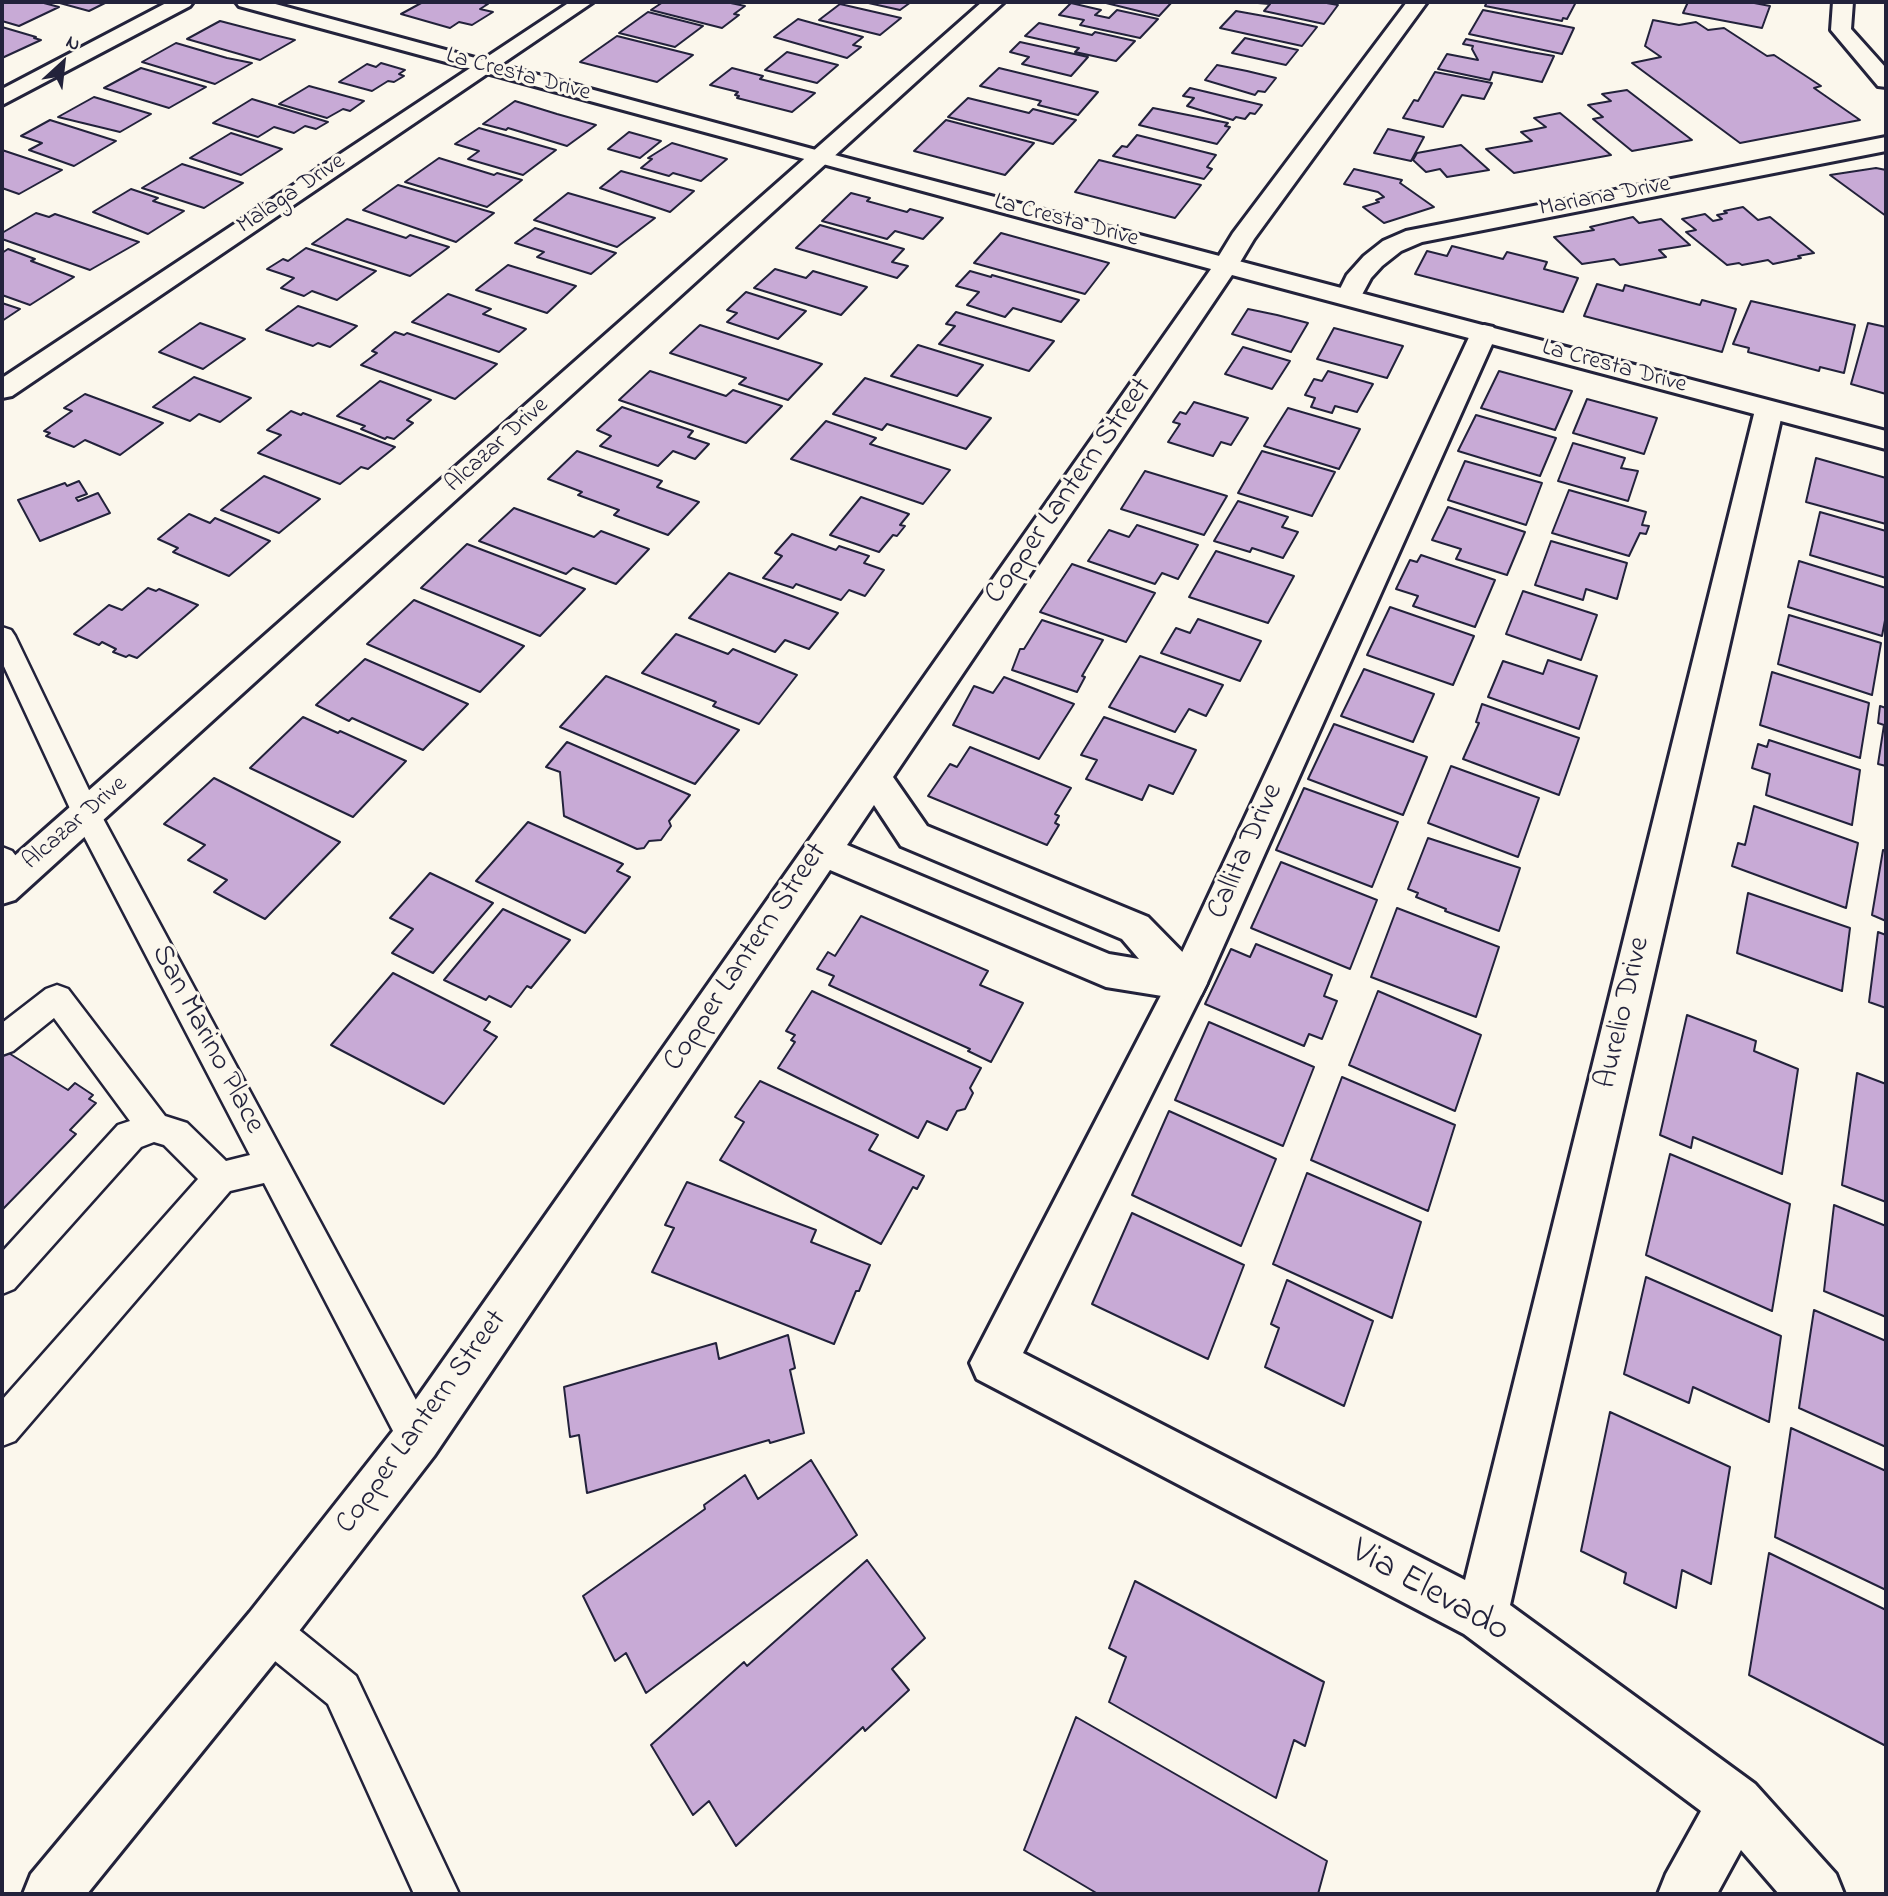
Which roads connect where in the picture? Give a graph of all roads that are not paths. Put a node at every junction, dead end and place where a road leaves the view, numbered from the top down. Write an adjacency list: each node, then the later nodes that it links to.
1 (183, 2): 9 (street)
2 (246, 2): 7 (street, La Cresta Drive)
3 (583, 2): 7 (street, Malaga Drive)
4 (994, 2): 11 (street, Alcazar Drive)
5 (1416, 2): 12 (street, Copper Lantern Street)
6 (1843, 2): 8 (street)
7 (483, 67): 11 (street, La Cresta Drive); 15 (street, Malaga Drive)
8 (1886, 81)
9 (2, 98)
10 (1886, 144): 13 (street, Mariana Drive)
11 (819, 158): 12 (street, La Cresta Drive); 20 (street, Alcazar Drive)
12 (1227, 264): 13 (street, La Cresta Drive); 19 (street, Copper Lantern Street)
13 (1349, 297): 14 (street, La Cresta Drive)
14 (1484, 333): 16 (street, La Cresta Drive); 23 (street, Callita Drive)
15 (2, 390)
16 (1769, 410): 17 (street, La Cresta Drive); 32 (street, Aurelio Drive)
17 (1886, 440)
18 (2, 636): 20 (lane, San Marino Place)
19 (872, 775): 21 (street, Copper Lantern Street); 23 (street)
20 (87, 815): 22 (street, Alcazar Drive); 26 (lane, San Marino Place)
21 (821, 850): 23 (street); 31 (street, Copper Lantern Street)
22 (6, 875)
23 (1187, 983): 29 (street, Callita Drive)
24 (2, 1041): 25 (lane)
25 (154, 1127): 27 (lane); 28 (lane)
26 (272, 1165): 27 (lane); 31 (lane, San Marino Place)
27 (220, 1178): 30 (lane)
28 (2, 1277)
29 (993, 1363): 32 (street, Via Elevado)
30 (2, 1428)
31 (417, 1439): 33 (street, Copper Lantern Street)
32 (1482, 1616): 34 (street, Via Elevado)
33 (268, 1630): 35 (street, Copper Lantern Street); 36 (lane)
34 (1736, 1803): 37 (street); 38 (street, Via Elevado)
35 (51, 1894)
36 (437, 1894)
37 (1686, 1894)
38 (1815, 1894)

